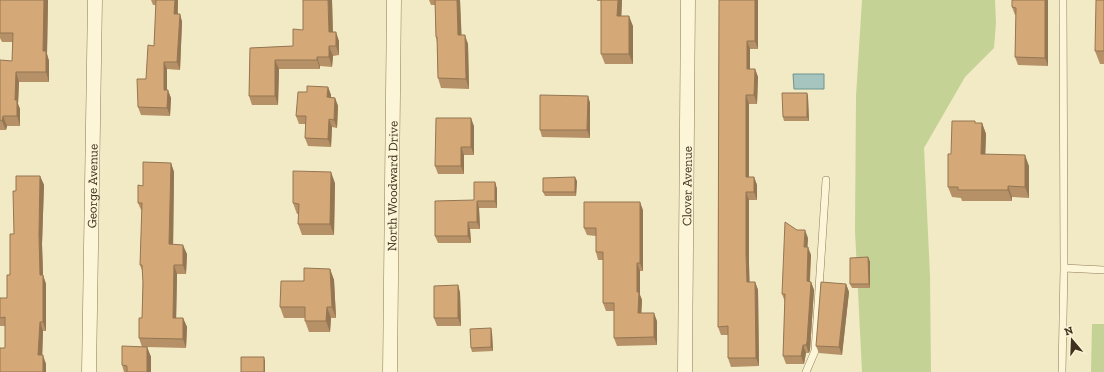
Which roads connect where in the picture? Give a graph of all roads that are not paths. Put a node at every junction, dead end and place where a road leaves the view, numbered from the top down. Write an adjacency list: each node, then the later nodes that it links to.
1 (95, 0): 8 (street, George Avenue)
2 (394, 0): 9 (street, North Woodward Drive)
3 (688, 0): 10 (street, Clover Avenue)
4 (1063, 0): 6 (lane)
5 (826, 180): 11 (lane)
6 (1064, 268): 7 (lane); 12 (lane)
7 (1104, 270)
8 (89, 372)
9 (390, 372)
10 (685, 372)
11 (806, 372)
12 (1062, 372)

